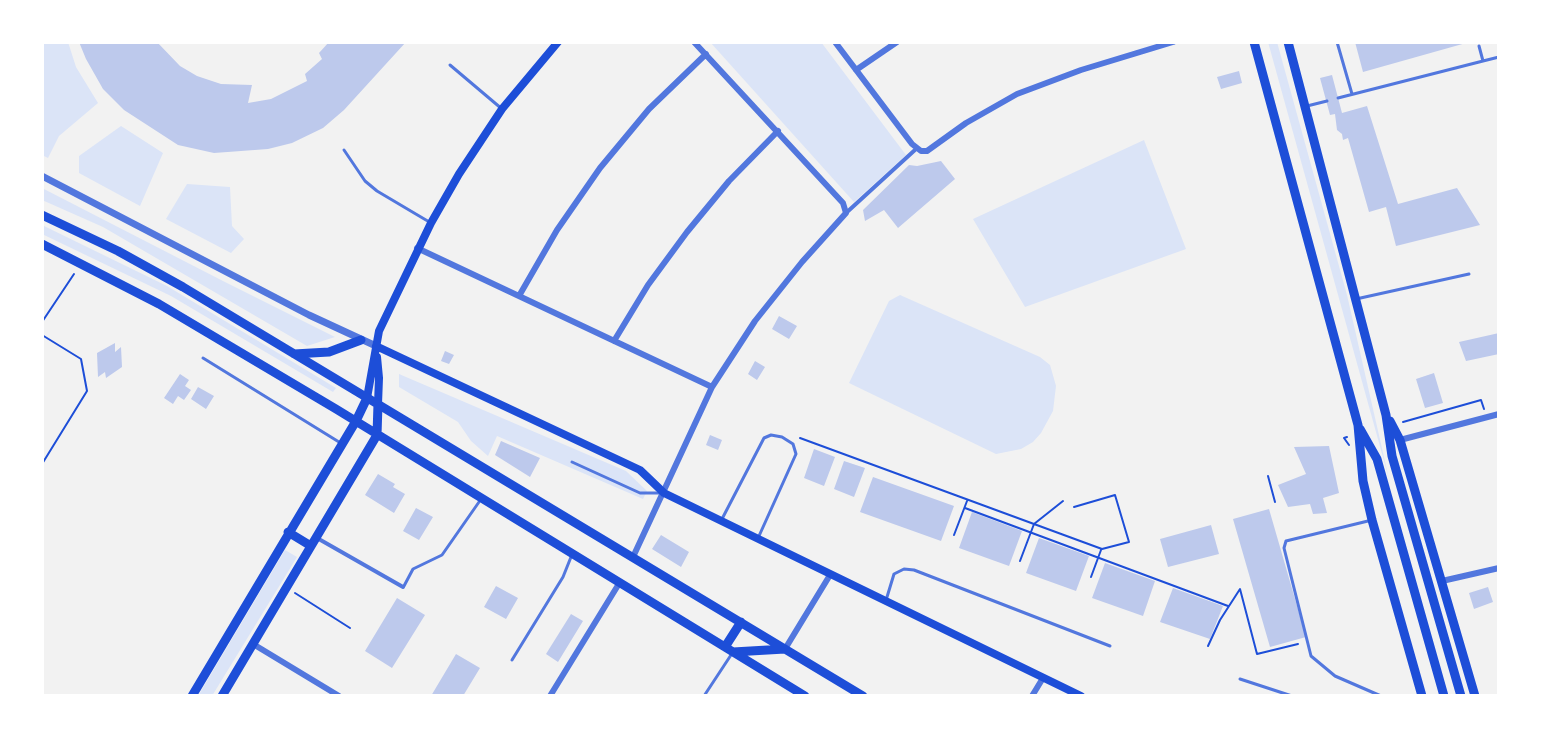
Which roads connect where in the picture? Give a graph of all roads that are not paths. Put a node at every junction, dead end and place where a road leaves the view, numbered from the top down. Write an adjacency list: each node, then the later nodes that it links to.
1 (558, 42): 21 (main road)
2 (694, 42): 12 (street)
3 (835, 42): 16 (street)
4 (897, 42): 16 (street)
5 (1135, 42): 11 (street)
6 (1173, 42): 11 (street)
7 (1254, 42): 45 (main road)
8 (1288, 42): 20 (main road)
9 (1337, 42): 17 (lane)
10 (1479, 46): 14 (lane)
11 (1137, 51): 23 (street)
12 (706, 54): 22 (street); 32 (street)
13 (1499, 57): 14 (lane)
14 (1483, 61): 17 (lane)
15 (450, 65): 21 (lane)
16 (856, 70): 23 (street)
17 (1352, 94): 18 (lane)
18 (1338, 98)
19 (1327, 101): 20 (lane)
20 (1305, 106): 33 (main road)
21 (502, 109): 28 (main road)
22 (778, 131): 26 (street); 35 (street)
23 (916, 149): 26 (street)
24 (344, 150): 28 (lane)
25 (42, 176): 34 (street)
26 (846, 213): 39 (street)
27 (42, 215): 37 (main road)
28 (431, 223): 30 (main road)
29 (42, 244): 44 (main road)
30 (417, 248): 32 (street); 36 (main road)
31 (1469, 274): 33 (lane)
32 (519, 296): 35 (street)
33 (1356, 299): 43 (main road)
34 (361, 340): 36 (street); 37 (main road)
35 (614, 341): 39 (street)
36 (376, 346): 40 (main road); 41 (main road); 50 (main road)
37 (294, 354): 40 (main road)
38 (203, 358): 48 (lane)
39 (712, 387): 50 (street)
40 (367, 398): 41 (main road); 44 (main road)
41 (378, 404): 46 (main road); 58 (main road)
42 (1499, 414): 47 (street)
43 (1386, 415): 47 (main road); 86 (main road)
44 (356, 421): 46 (main road); 48 (main road)
45 (1358, 425): 52 (main road); 85 (main road)
46 (377, 435): 51 (main road); 56 (main road)
47 (1400, 440): 61 (main road)
48 (342, 444): 54 (main road)
49 (572, 462): 50 (lane)
50 (664, 493): 53 (main road); 58 (street)
51 (482, 498): 57 (main road); 63 (lane)
52 (1372, 520): 83 (lane); 84 (main road)
53 (721, 522): 55 (main road); 55 (lane)
54 (288, 532): 56 (main road); 73 (main road)
55 (757, 539): 60 (main road)
56 (314, 542): 63 (street); 66 (main road)
57 (572, 553): 62 (main road); 70 (lane)
58 (633, 557): 65 (main road)
59 (1499, 568): 61 (street)
60 (830, 575): 64 (main road); 68 (street)
61 (1442, 581): 87 (main road)
62 (620, 582): 69 (main road); 76 (street)
63 (403, 587)
64 (885, 602): 67 (lane); 71 (main road)
65 (741, 622): 68 (main road); 69 (main road)
66 (253, 644): 74 (main road); 75 (street)
67 (1110, 646)
68 (785, 649): 69 (main road); 79 (main road)
69 (729, 650): 77 (lane); 78 (main road)
70 (512, 660)
71 (1043, 678): 80 (street); 81 (main road)
72 (1240, 679): 82 (lane)
73 (192, 696)
74 (222, 696)
75 (339, 696)
76 (550, 696)
77 (704, 696)
78 (805, 696)
79 (863, 696)
80 (1032, 696)
81 (1081, 696)
82 (1292, 696)
83 (1381, 696)
84 (1422, 696)
85 (1444, 696)
86 (1461, 696)
87 (1475, 696)

